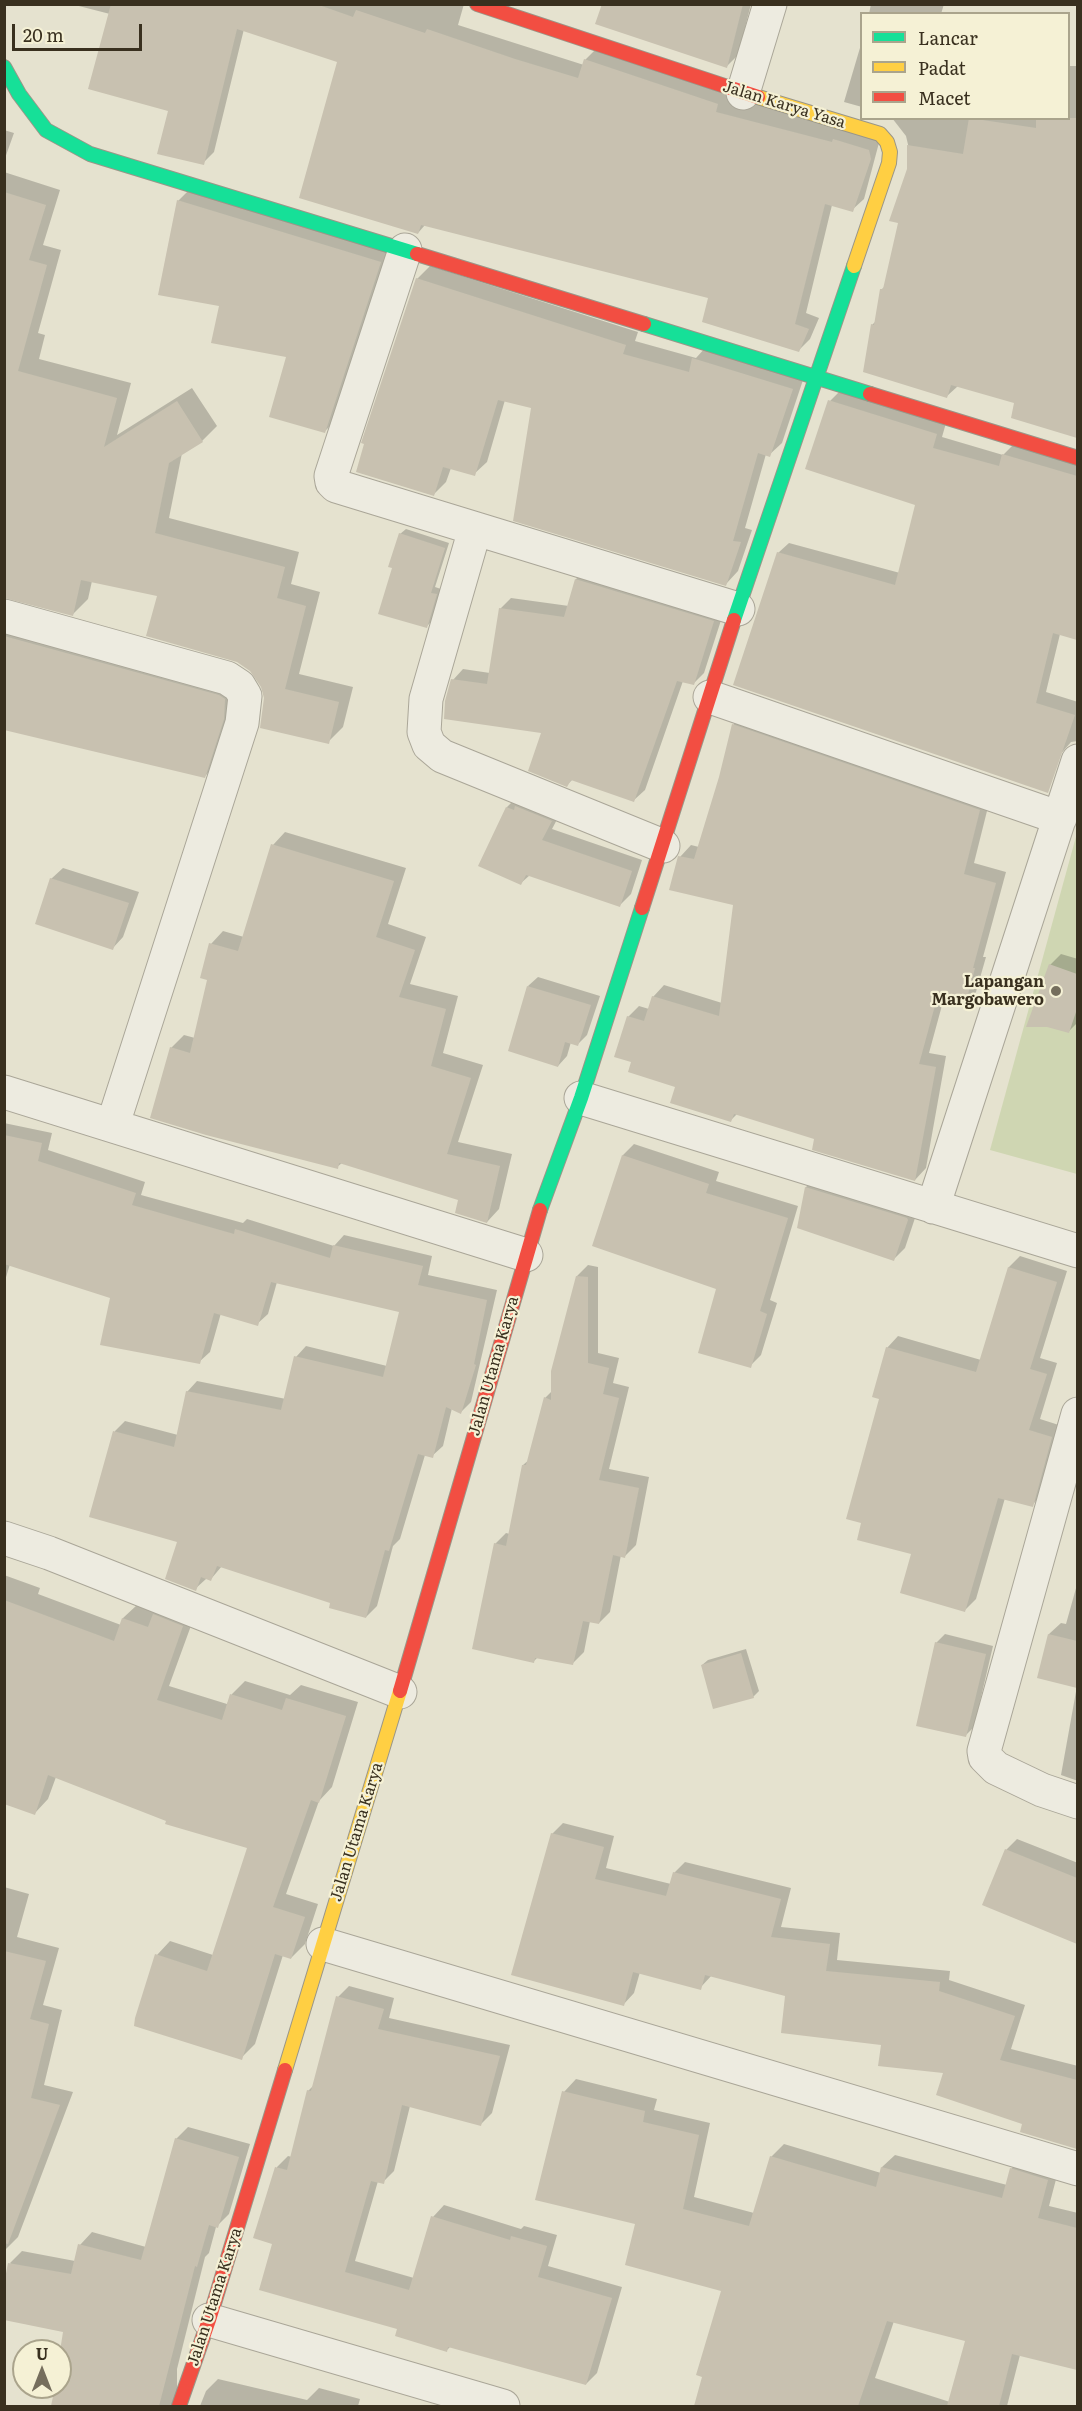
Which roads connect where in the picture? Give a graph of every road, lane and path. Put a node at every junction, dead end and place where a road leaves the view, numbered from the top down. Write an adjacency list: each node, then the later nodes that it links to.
1 (477, 4): 4 (street, Jalan Karya Yasa)
2 (770, 4): 4 (street)
3 (4, 67): 5 (street)
4 (743, 93): 6 (street, Jalan Karya Yasa)
5 (405, 250): 6 (street); 8 (street)
6 (817, 378): 7 (street); 9 (street, Jalan Karya Yasa)
7 (1077, 458)
8 (474, 529): 9 (street); 14 (street)
9 (738, 609): 11 (street, Jalan Karya Yasa)
10 (4, 616): 17 (street)
11 (710, 697): 13 (street); 14 (street, Jalan Karya Yasa)
12 (1077, 761): 13 (street)
13 (1060, 818): 18 (street)
14 (663, 846): 16 (street, Jalan Utama Karya)
15 (4, 1092): 17 (street)
16 (581, 1098): 18 (street); 20 (street, Jalan Utama Karya)
17 (113, 1124): 20 (street)
18 (933, 1207): 19 (street)
19 (1077, 1251)
20 (526, 1255): 23 (street, Jalan Utama Karya)
21 (1077, 1414): 24 (street)
22 (4, 1538): 23 (street)
23 (400, 1692): 25 (street, Jalan Utama Karya)
24 (1077, 1802)
25 (323, 1944): 26 (street); 27 (street, Jalan Utama Karya)
26 (1077, 2169)
27 (209, 2320): 28 (street, Jalan Utama Karya); 29 (street)
28 (179, 2406)
29 (503, 2406)

